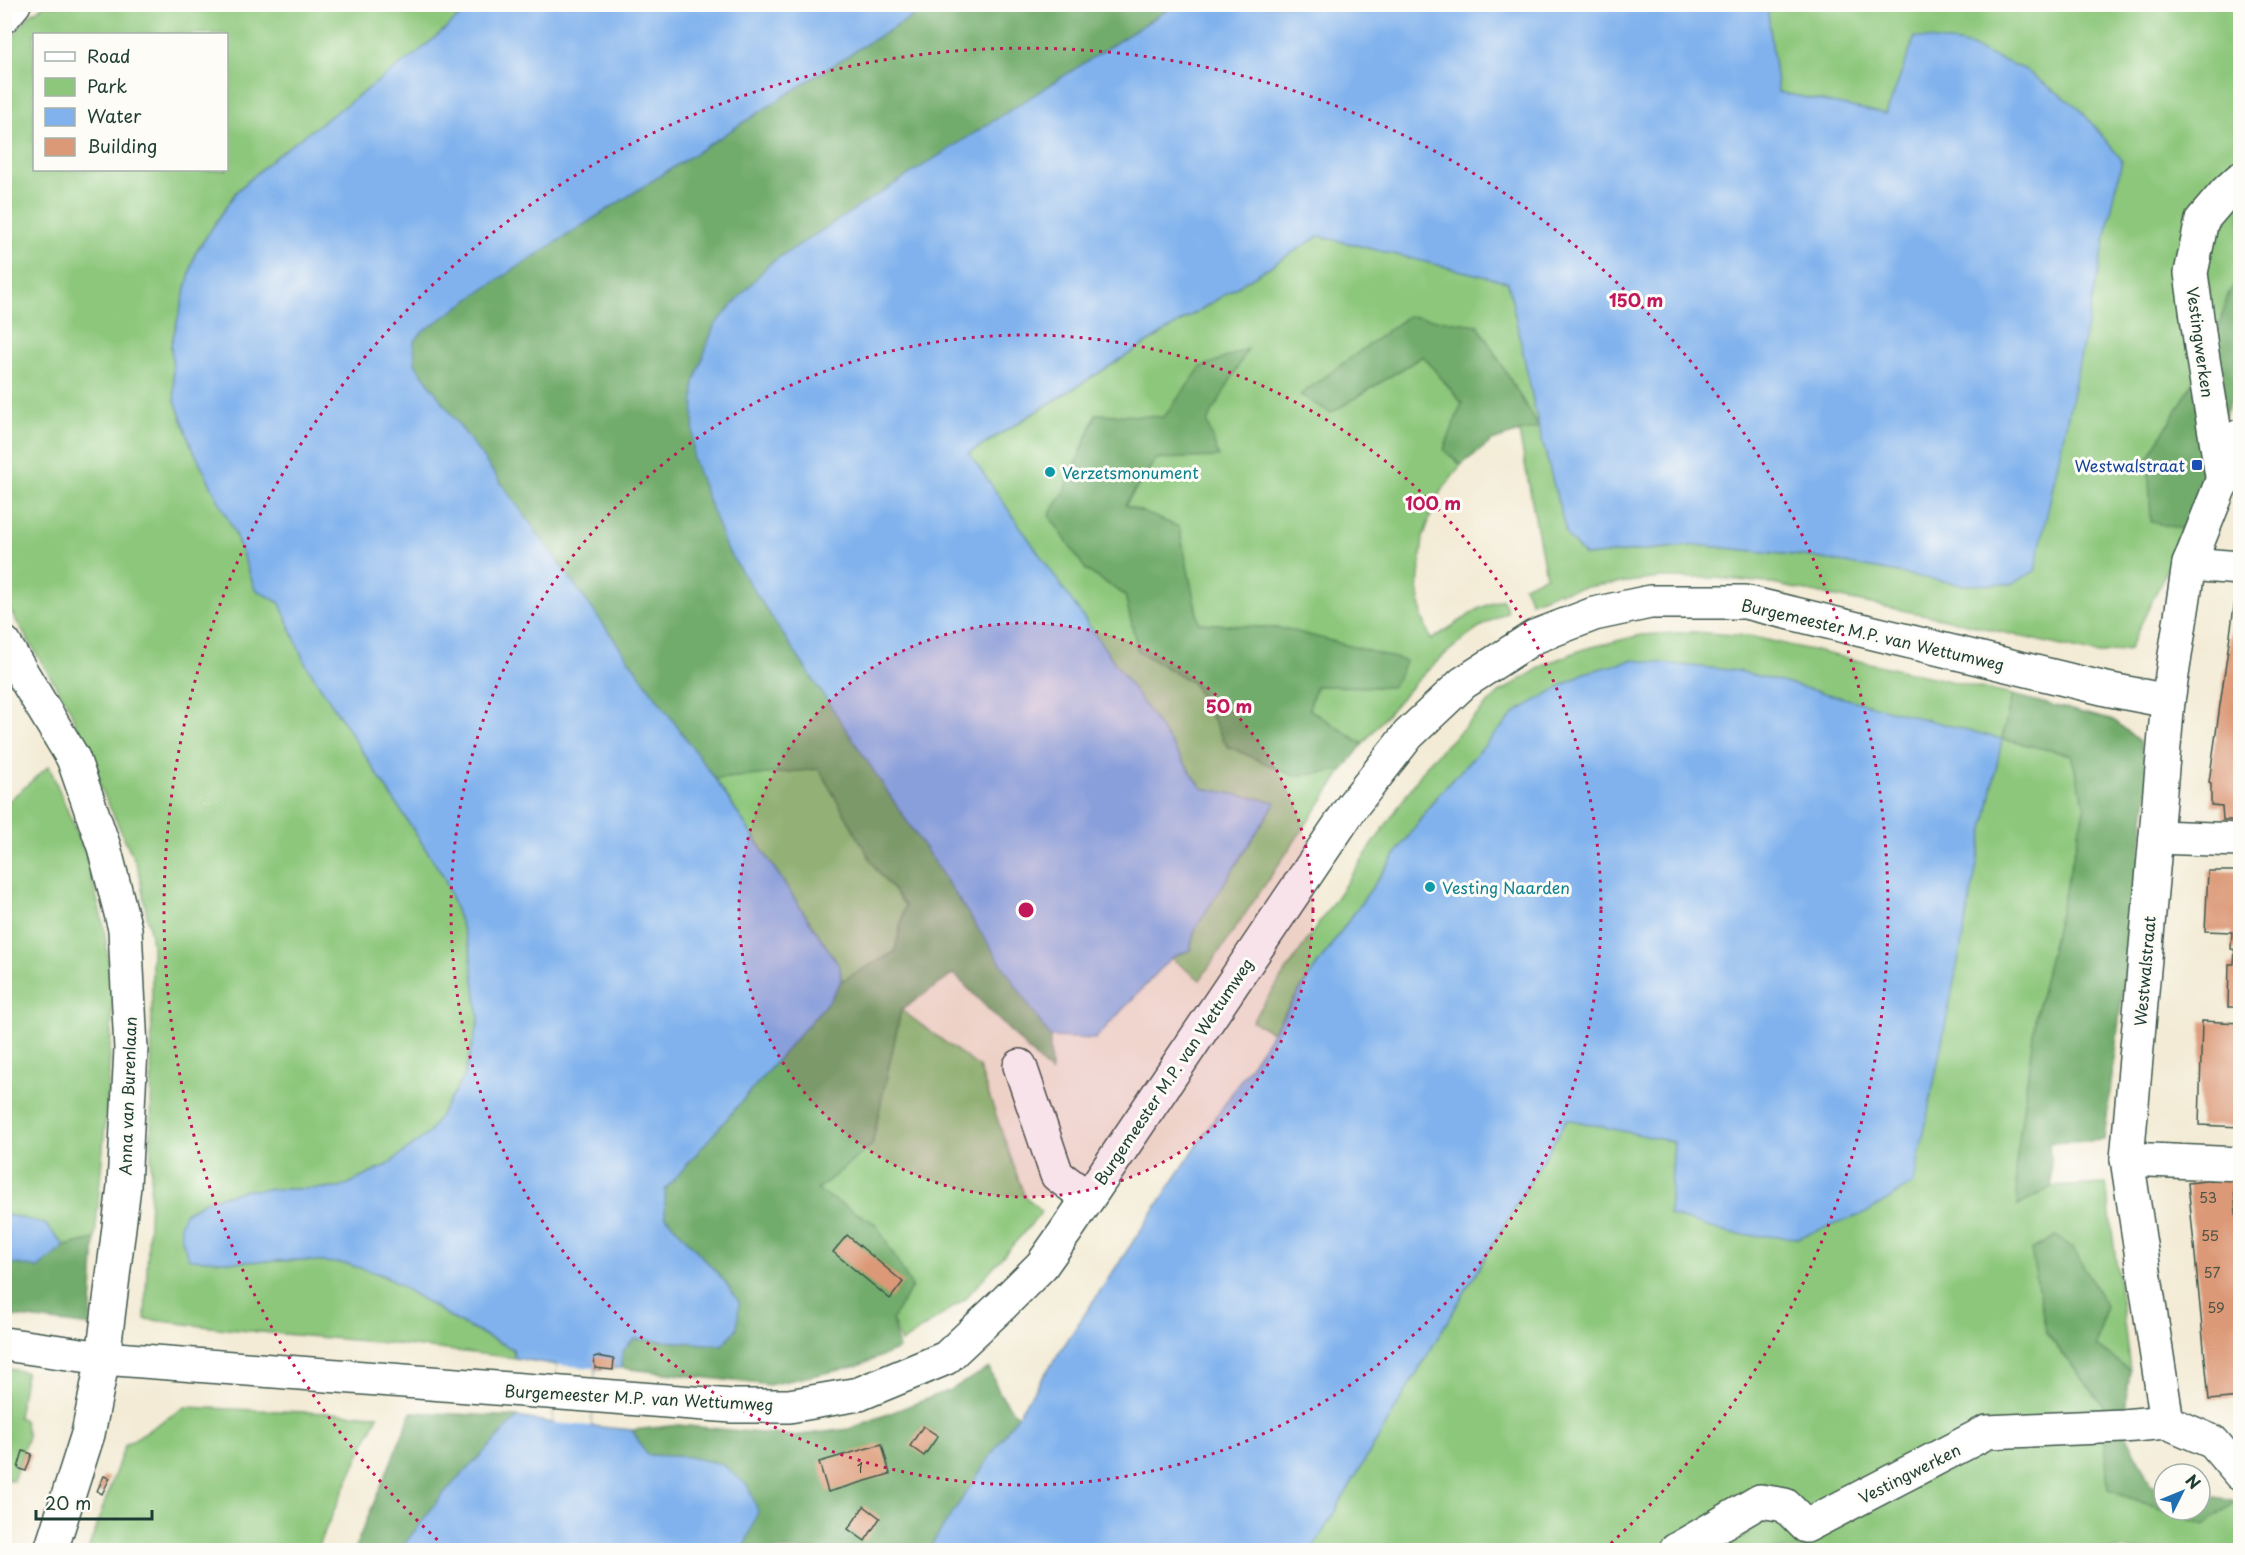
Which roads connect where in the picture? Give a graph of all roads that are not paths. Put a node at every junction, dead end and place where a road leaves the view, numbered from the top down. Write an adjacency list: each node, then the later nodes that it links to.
1 (14, 4): 2 (street)
2 (4, 16)
3 (2241, 179): 5 (street, Vestingwerken)
4 (2241, 436): 5 (street, Westwalstraat)
5 (2223, 484): 6 (street, Westwalstraat)
6 (2189, 564): 7 (street); 9 (street, Westwalstraat)
7 (2241, 568)
8 (4, 643): 17 (street, Anna van Burenlaan)
9 (2168, 701): 10 (street, Westwalstraat); 15 (street, Burgemeester M.P. van Wettumweg)
10 (2156, 837): 11 (street); 13 (street, Westwalstraat)
11 (2241, 840)
12 (1020, 1066): 15 (street)
13 (2127, 1159): 14 (street); 18 (street, Westwalstraat)
14 (2241, 1164)
15 (1088, 1198): 17 (street, Burgemeester M.P. van Wettumweg)
16 (4, 1344): 17 (street, Burgemeester M.P. van Wettumweg)
17 (103, 1358): 21 (street, Anna van Burenlaan)
18 (2167, 1422): 19 (street); 22 (street, Vestingwerken)
19 (2227, 1443): 20 (street)
20 (2241, 1474)
21 (51, 1551)
22 (1676, 1551)

